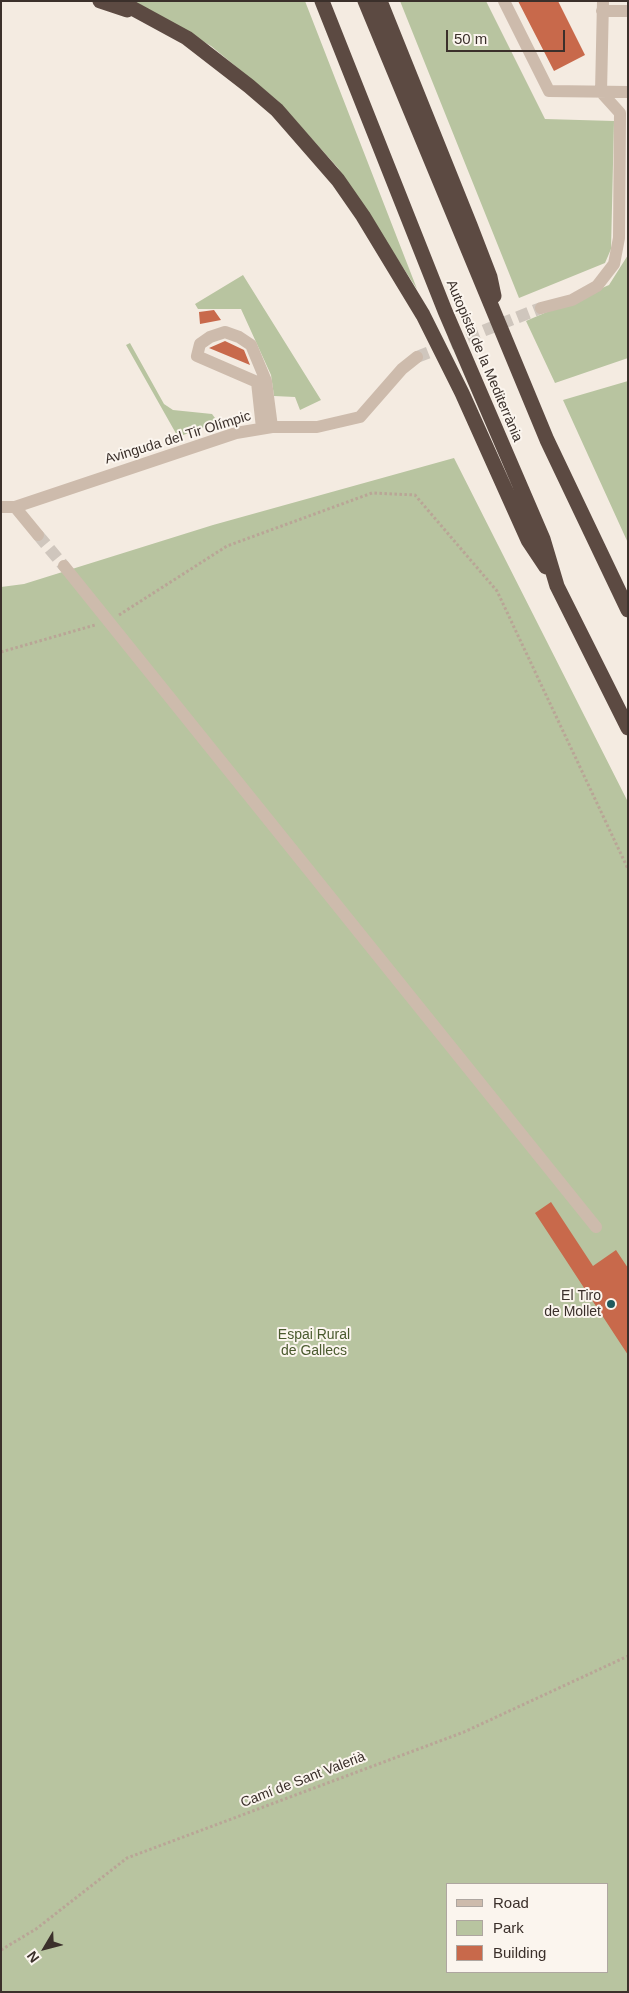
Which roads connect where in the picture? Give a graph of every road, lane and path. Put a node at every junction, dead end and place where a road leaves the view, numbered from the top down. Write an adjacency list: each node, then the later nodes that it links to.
1 (100, 1): 9 (highway)
2 (119, 1): 9 (highway)
3 (322, 1): 16 (highway, Autopista de la Mediterrània)
4 (365, 1): 13 (highway, Autopista de la Mediterrània)
5 (380, 1): 13 (highway)
6 (504, 1): 10 (street)
7 (602, 6): 8 (street); 10 (street)
8 (628, 11)
9 (149, 16): 16 (highway)
10 (601, 92): 11 (street); 12 (street)
11 (628, 92)
12 (541, 308)
13 (500, 330): 21 (highway, Autopista de la Mediterrània)
14 (417, 357): 15 (street, Avinguda del Tir Olímpic)
15 (267, 427): 15 (street); 18 (street, Avinguda del Tir Olímpic)
16 (500, 457): 24 (highway, Autopista de la Mediterrània)
17 (1, 507): 18 (street, Avinguda del Tir Olímpic)
18 (15, 507): 19 (street)
19 (38, 535)
20 (64, 566): 22 (street)
21 (628, 610)
22 (110, 621): 23 (path); 25 (path); 26 (street)
23 (1, 652)
24 (628, 728)
25 (628, 869)
26 (596, 1227)
27 (628, 1656): 28 (path, Camí de Sant Valerià)
28 (1, 1950)

